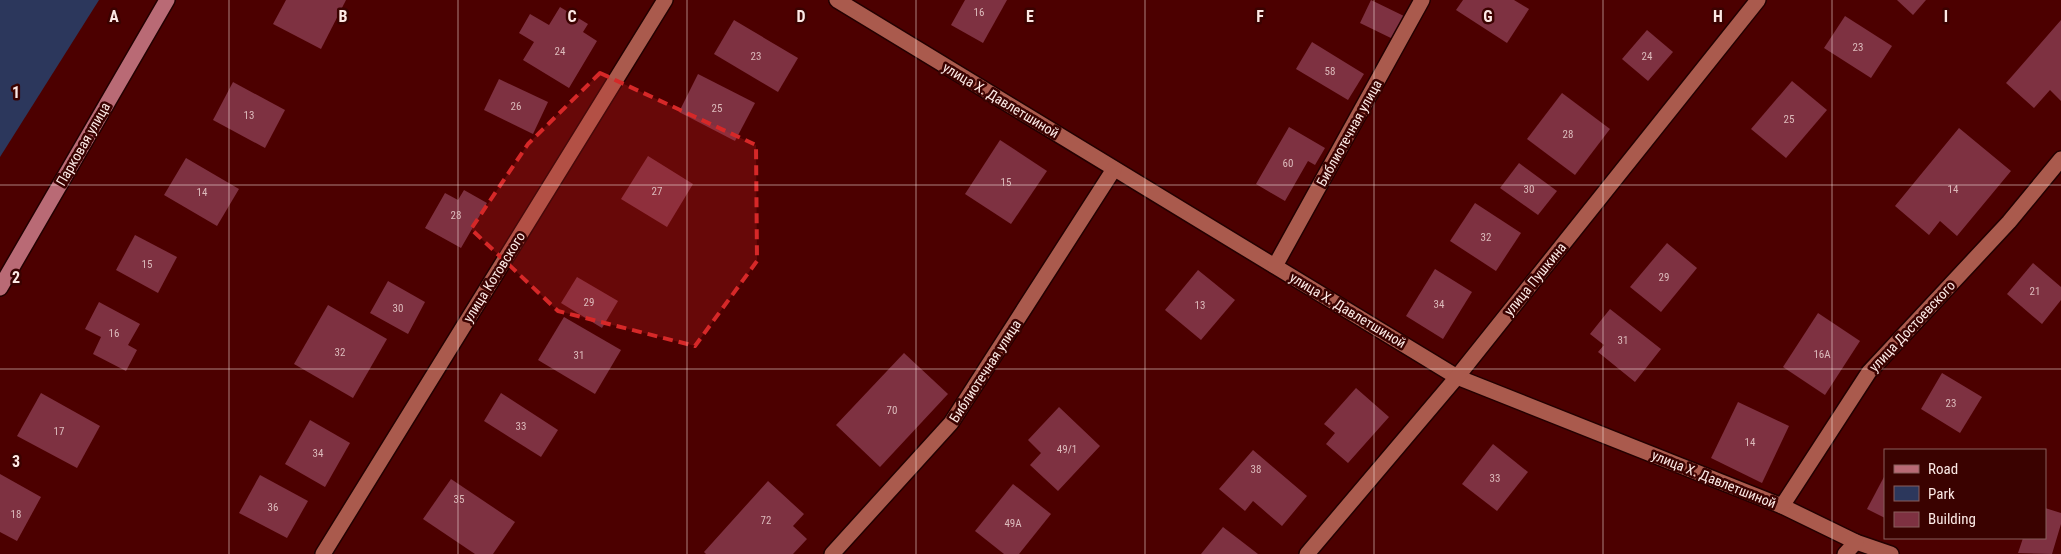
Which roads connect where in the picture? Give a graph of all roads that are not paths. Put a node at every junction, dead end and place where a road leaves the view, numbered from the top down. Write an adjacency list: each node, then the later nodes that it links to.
1 (167, 0): 9 (street, Парковая улица)
2 (665, 0): 13 (street, улица Котовского)
3 (837, 0): 7 (street, улица Х. Давлетшиной)
4 (1422, 0): 8 (street, Библиотечная улица)
5 (1758, 0): 10 (street, улица Пушкина)
6 (2061, 159): 11 (street, улица Достоевского)
7 (1114, 169): 8 (street, улица Х. Давлетшиной); 14 (street, Библиотечная улица)
8 (1275, 266): 10 (street, улица Х. Давлетшиной)
9 (0, 288)
10 (1457, 377): 11 (street, улица Х. Давлетшиной); 15 (street, улица Пушкина)
11 (1782, 506): 12 (street, улица Х. Давлетшиной)
12 (1856, 542): 16 (street); 17 (street, улица Х. Давлетшиной)
13 (323, 554)
14 (832, 554)
15 (1307, 554)
16 (1845, 554)
17 (1891, 554)

